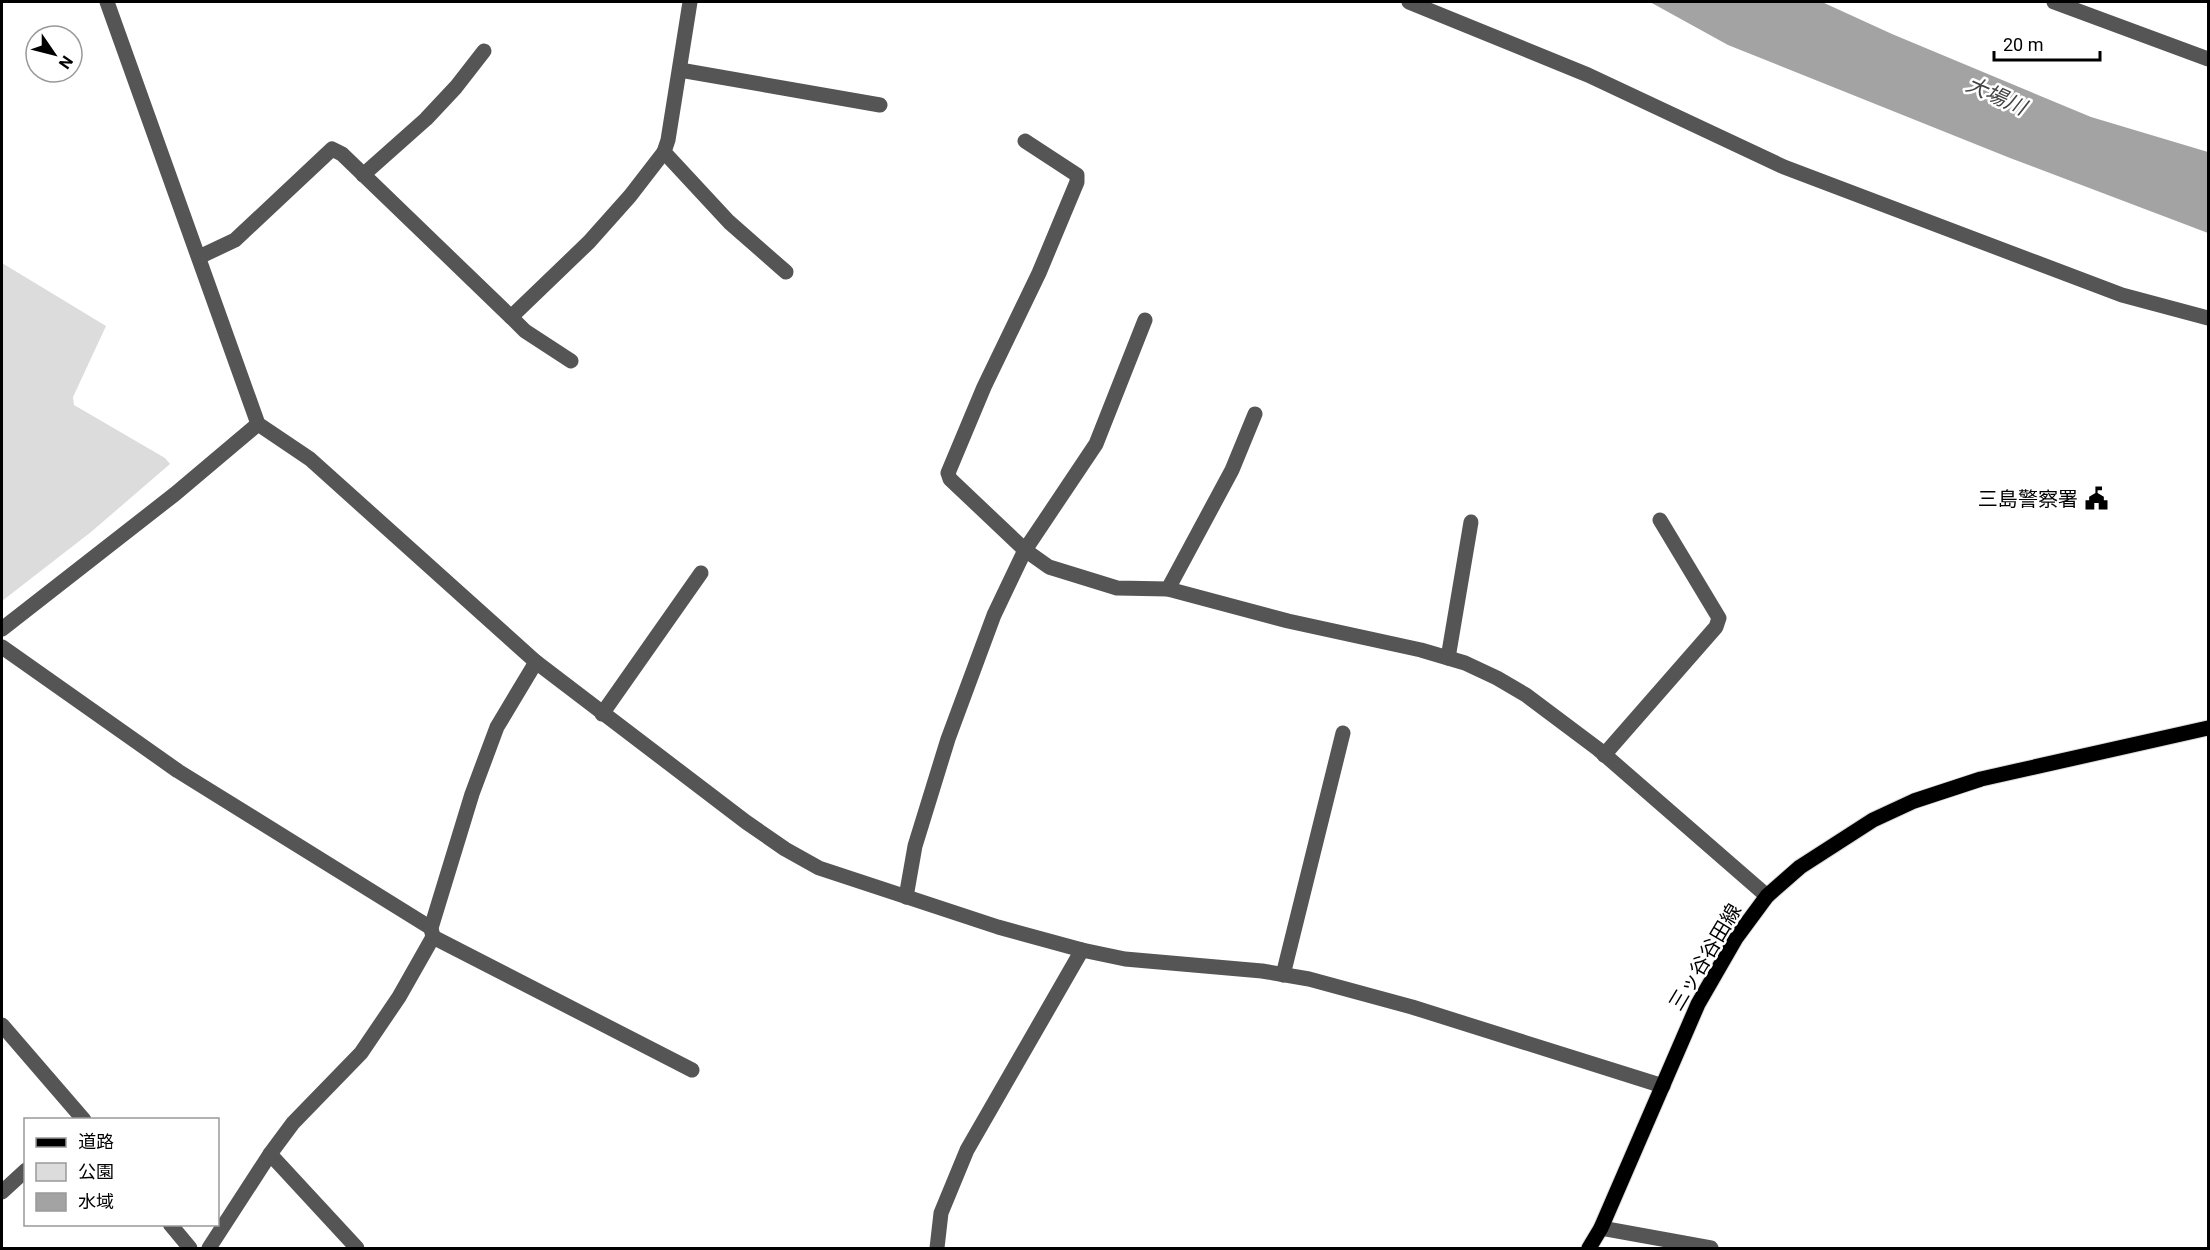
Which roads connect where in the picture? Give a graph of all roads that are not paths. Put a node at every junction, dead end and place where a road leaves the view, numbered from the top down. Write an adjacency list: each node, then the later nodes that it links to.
1 (107, 2): 12 (street)
2 (690, 2): 7 (street)
3 (1409, 2): 15 (street)
4 (2054, 2): 6 (street)
5 (484, 51): 11 (street)
6 (2208, 59)
7 (680, 70): 8 (street); 10 (street)
8 (880, 105)
9 (1025, 141): 22 (street)
10 (664, 152): 13 (street); 14 (street)
11 (363, 175): 12 (street); 14 (street)
12 (199, 257): 19 (street)
13 (786, 272)
14 (511, 317): 17 (street)
15 (2208, 318)
16 (1145, 320): 22 (street)
17 (571, 361)
18 (1255, 414): 24 (street)
19 (258, 424): 25 (street); 28 (street)
20 (1660, 520): 32 (street)
21 (1471, 522): 27 (street)
22 (1025, 550): 24 (street); 34 (street)
23 (700, 573): 29 (street)
24 (1168, 589): 27 (street)
25 (2, 629)
26 (2, 648): 35 (street)
27 (1448, 658): 32 (street)
28 (536, 662): 29 (street); 35 (street)
29 (602, 714): 34 (street)
30 (2208, 728): 33 (main road, 三ッ谷谷田線)
31 (1343, 734): 37 (street)
32 (1604, 754): 33 (street)
33 (1767, 896): 40 (main road, 三ッ谷谷田線)
34 (906, 897): 36 (street)
35 (432, 932): 39 (street); 42 (street)
36 (1082, 950): 37 (street); 50 (street)
37 (1283, 975): 40 (street)
38 (2, 1025): 41 (street)
39 (692, 1070)
40 (1663, 1086): 46 (main road, 三ッ谷谷田線)
41 (83, 1118)
42 (270, 1154): 48 (street); 49 (street)
43 (24, 1172): 44 (street)
44 (2, 1192)
45 (172, 1226): 47 (street)
46 (1601, 1228): 51 (main road, 三ッ谷谷田線); 52 (street)
47 (190, 1248)
48 (209, 1248)
49 (357, 1248)
50 (937, 1248)
51 (1590, 1248)
52 (1711, 1248)

